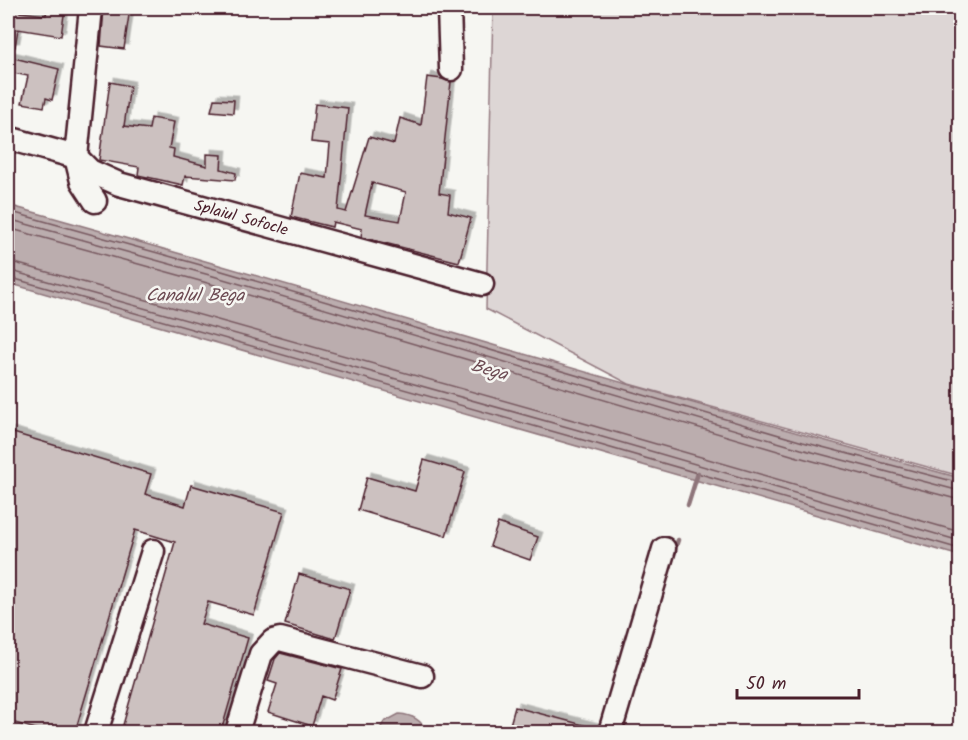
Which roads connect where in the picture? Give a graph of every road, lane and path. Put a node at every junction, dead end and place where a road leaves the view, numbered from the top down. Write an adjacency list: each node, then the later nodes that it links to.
1 (91, 8): 5 (street)
2 (448, 8): 3 (street)
3 (451, 69)
4 (8, 138): 5 (street, Splaiul Sofocle)
5 (76, 157): 6 (street); 7 (street, Splaiul Sofocle)
6 (95, 201)
7 (482, 284)
8 (664, 549): 13 (street)
9 (153, 551): 11 (street)
10 (422, 676): 12 (street)
11 (96, 732)
12 (237, 732)
13 (610, 732)

